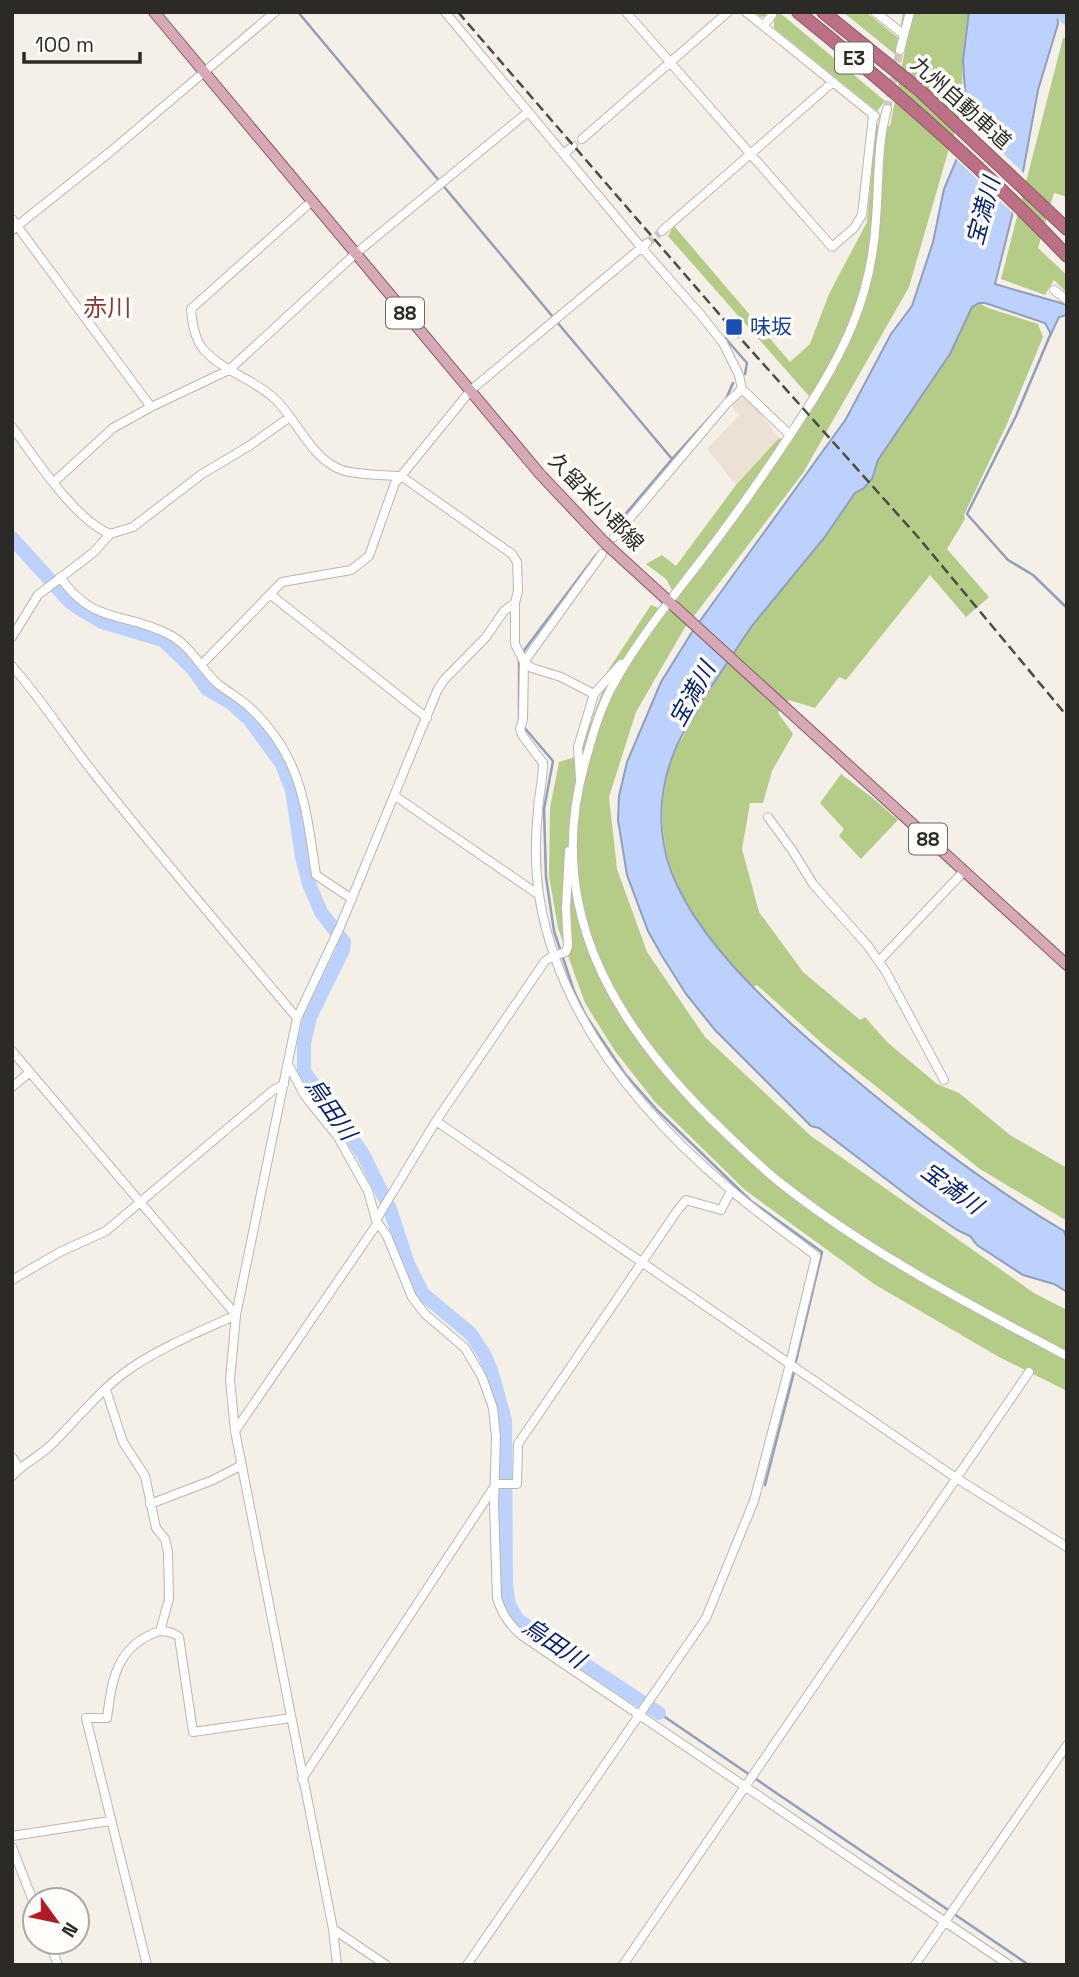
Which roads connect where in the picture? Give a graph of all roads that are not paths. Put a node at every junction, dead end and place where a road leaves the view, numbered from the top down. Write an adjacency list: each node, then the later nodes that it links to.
1 (154, 12): 16 (main road, 久留米小郡線 / 88)
2 (275, 12): 16 (street)
3 (445, 12): 18 (street)
4 (626, 12): 15 (street)
5 (728, 12): 15 (street)
6 (746, 12): 12 (street)
7 (798, 12): 30 (highway, 九州自動車道 / E3)
8 (824, 12): 26 (highway, 九州自動車道 / E3)
9 (875, 12): 13 (street)
10 (910, 12): 13 (street)
11 (772, 15): 12 (street)
12 (764, 25): 17 (street)
13 (903, 34): 14 (street)
14 (900, 50)
15 (670, 64): 20 (street); 23 (street)
16 (205, 72): 24 (main road, 久留米小郡線 / 88); 25 (street)
17 (833, 82): 19 (street); 23 (street)
18 (528, 112): 22 (street); 29 (street)
19 (873, 116): 23 (street); 39 (street)
20 (582, 139)
21 (573, 146): 22 (street)
22 (564, 154): 28 (street)
23 (751, 154): 27 (street)
24 (312, 201): 29 (main road, 久留米小郡線 / 88); 33 (street)
25 (14, 225): 36 (street)
26 (1067, 229)
27 (662, 231)
28 (644, 245): 34 (street); 35 (street)
29 (355, 254): 33 (street); 35 (main road, 久留米小郡線 / 88)
30 (1067, 256)
31 (1054, 290): 32 (street)
32 (1067, 300)
33 (229, 370): 36 (street); 37 (street)
34 (742, 389): 39 (street); 43 (street)
35 (471, 390): 40 (street); 48 (main road, 久留米小郡線 / 88)
36 (150, 407): 41 (street)
37 (290, 417): 40 (street); 42 (street)
38 (12, 428): 41 (street)
39 (790, 435): 48 (street)
40 (401, 476): 46 (street); 47 (street)
41 (54, 482): 42 (street)
42 (110, 534): 45 (street)
43 (614, 537)
44 (601, 554): 51 (street)
45 (58, 579): 49 (street); 52 (street)
46 (271, 595): 52 (street); 55 (street)
47 (515, 603): 51 (street); 55 (street)
48 (671, 603): 50 (street); 60 (main road, 久留米小郡線 / 88)
49 (12, 637)
50 (629, 657): 54 (street); 56 (street)
51 (524, 662): 54 (street); 61 (street)
52 (201, 664): 62 (street)
53 (12, 666): 66 (street)
54 (594, 694): 56 (street)
55 (427, 718): 57 (street)
56 (580, 781): 59 (street)
57 (395, 796): 61 (street); 62 (street)
58 (768, 817): 64 (street)
59 (572, 839): 63 (street); 80 (street)
60 (964, 872): 64 (street); 65 (main road, 久留米小郡線 / 88)
61 (539, 895): 63 (street)
62 (352, 899): 66 (street)
63 (554, 956): 73 (street); 74 (street)
64 (879, 961): 70 (street)
65 (1067, 965)
66 (297, 1018): 68 (street)
67 (12, 1051): 69 (street)
68 (288, 1064): 71 (street); 76 (street)
69 (30, 1072): 72 (street); 75 (street)
70 (944, 1080)
71 (284, 1084): 75 (street); 79 (street)
72 (12, 1087)
73 (436, 1121): 76 (street); 77 (street)
74 (731, 1191): 77 (street); 81 (street)
75 (139, 1202): 78 (street); 79 (street)
76 (376, 1222): 84 (street); 90 (street)
77 (642, 1263): 81 (street); 90 (street)
78 (12, 1280)
79 (236, 1315): 83 (street); 84 (street)
80 (1067, 1356)
81 (790, 1364): 89 (street); 94 (street)
82 (1029, 1371): 89 (street)
83 (106, 1390): 87 (street); 91 (street)
84 (235, 1431): 86 (street)
85 (12, 1457): 87 (street)
86 (242, 1465): 91 (street); 95 (street)
87 (19, 1468): 88 (street)
88 (12, 1476)
89 (957, 1478): 92 (street); 98 (street)
90 (498, 1484): 94 (street); 97 (street)
91 (150, 1504): 93 (street)
92 (1067, 1547)
93 (160, 1631): 95 (street); 99 (street)
94 (642, 1712): 98 (street); 108 (street)
95 (290, 1718): 97 (street)
96 (1067, 1745): 103 (street)
97 (302, 1779): 104 (street)
98 (748, 1784): 103 (street); 109 (street)
99 (110, 1821): 100 (street); 105 (street)
100 (12, 1836)
101 (12, 1847): 102 (street)
102 (27, 1886)
103 (948, 1920): 110 (street); 111 (street)
104 (333, 1929): 106 (street); 107 (street)
105 (147, 1965)
106 (337, 1965)
107 (386, 1965)
108 (467, 1965)
109 (623, 1965)
110 (915, 1965)
111 (1009, 1965)

